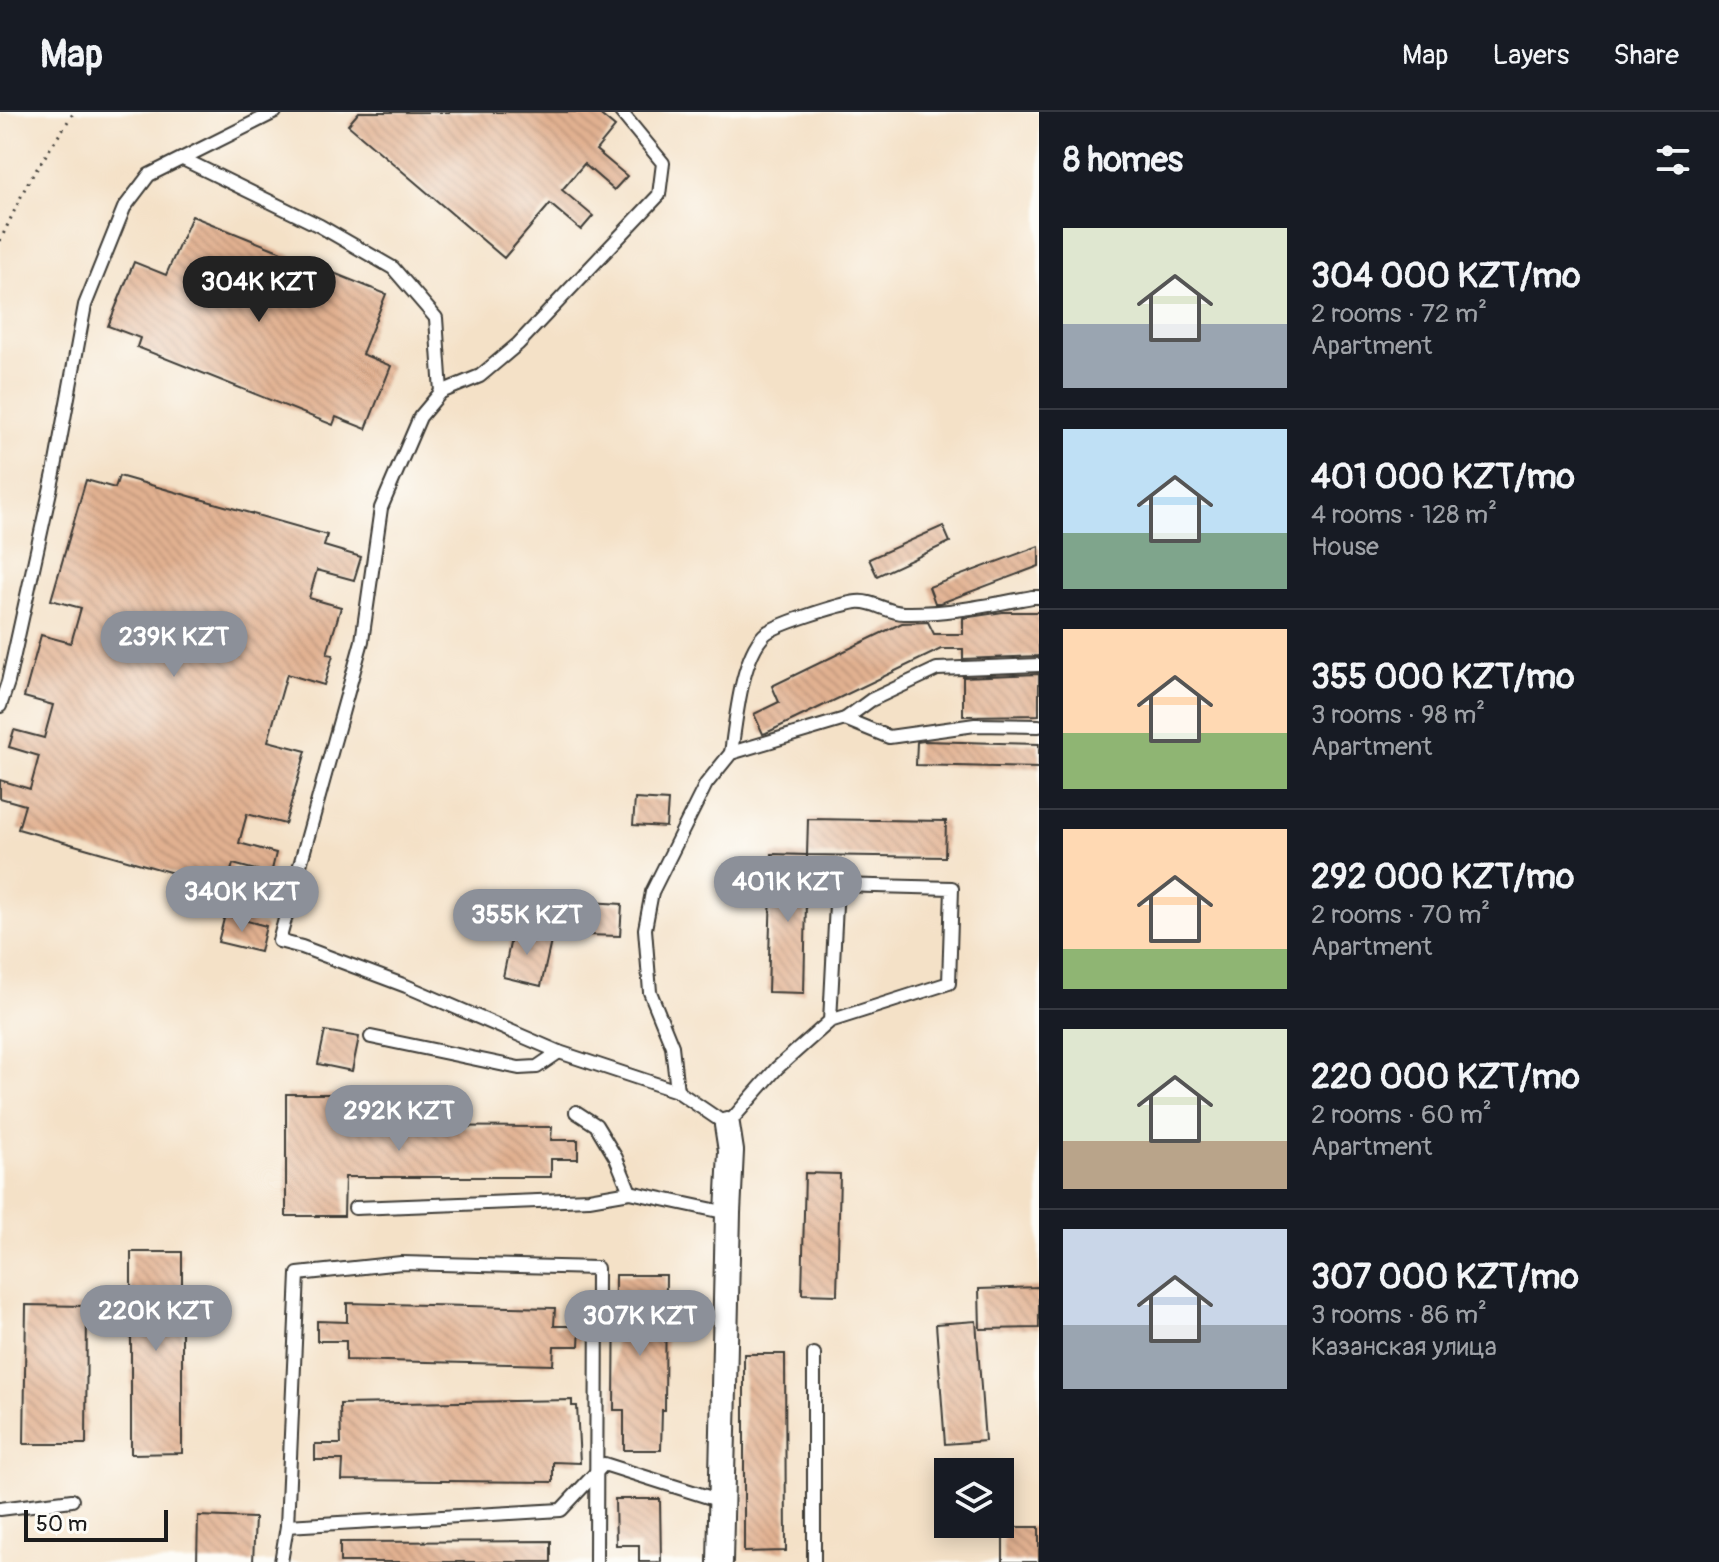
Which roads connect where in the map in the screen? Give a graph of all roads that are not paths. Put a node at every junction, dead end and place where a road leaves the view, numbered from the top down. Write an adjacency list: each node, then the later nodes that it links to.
1 (275, 112): 3 (lane)
2 (621, 112): 4 (lane)
3 (183, 159): 4 (lane); 7 (lane)
4 (441, 392): 13 (lane)
5 (1037, 595): 10 (lane)
6 (1039, 665): 8 (lane)
7 (0, 706)
8 (845, 719): 9 (lane); 10 (lane)
9 (1039, 726)
10 (731, 753): 14 (lane)
11 (830, 1021): 11 (lane); 16 (lane)
12 (371, 1037): 13 (lane)
13 (559, 1052): 14 (lane)
14 (677, 1091): 16 (lane)
15 (576, 1112): 17 (lane)
16 (727, 1125): 19 (street)
17 (630, 1192): 18 (lane); 19 (lane)
18 (355, 1208)
19 (728, 1213): 23 (street)
20 (814, 1354): 29 (lane)
21 (596, 1473): 23 (lane); 25 (lane); 25 (lane); 27 (lane)
22 (72, 1500): 24 (lane)
23 (721, 1501): 28 (street)
24 (0, 1509)
25 (287, 1526): 26 (lane)
26 (281, 1562)
27 (596, 1562)
28 (720, 1562)
29 (814, 1562)

